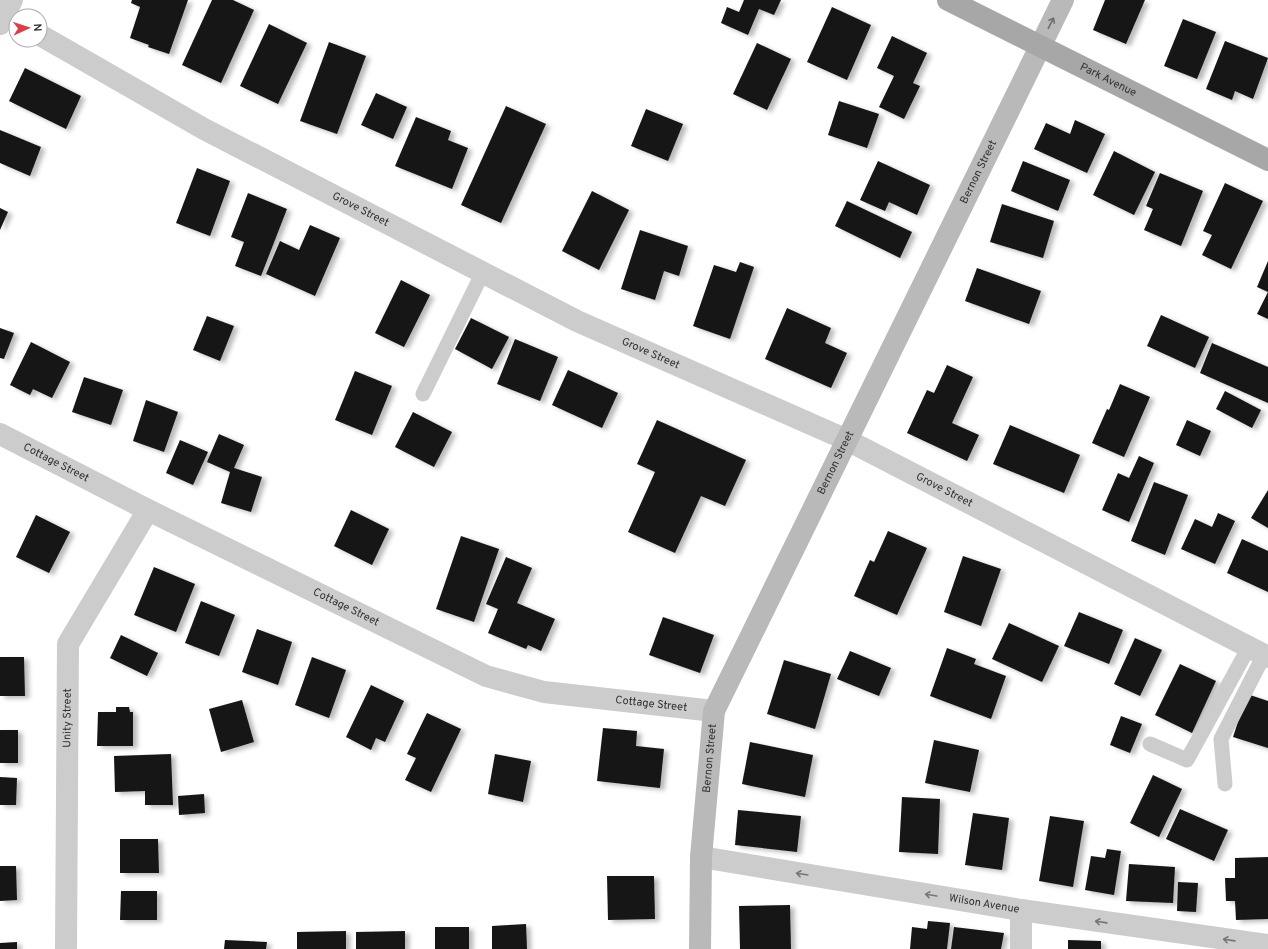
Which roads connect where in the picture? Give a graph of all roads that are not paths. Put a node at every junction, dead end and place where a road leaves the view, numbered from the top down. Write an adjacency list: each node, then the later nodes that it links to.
1 (948, 0): 4 (main road, Park Avenue)
2 (1063, 0): 4 (street, Bernon Street, one-way to 2)
3 (48, 41): 6 (street, Grove Street)
4 (1039, 46): 5 (main road, Park Avenue); 9 (street, Bernon Street)
5 (1268, 160)
6 (483, 272): 7 (lane); 9 (street, Grove Street)
7 (423, 394)
8 (0, 434): 10 (street, Cottage Street)
9 (847, 440): 11 (street, Grove Street); 12 (street, Bernon Street)
10 (148, 510): 12 (street, Cottage Street); 18 (street, Unity Street)
11 (1260, 653): 13 (lane); 14 (lane)
12 (714, 711): 15 (street, Bernon Street)
13 (1150, 744)
14 (1225, 784)
15 (701, 857): 16 (street, Wilson Avenue, one-way to 15); 19 (street, Bernon Street)
16 (1021, 910): 17 (street, Wilson Avenue, one-way to 16); 20 (street)
17 (1268, 946)
18 (66, 949)
19 (700, 949)
20 (1021, 949)

